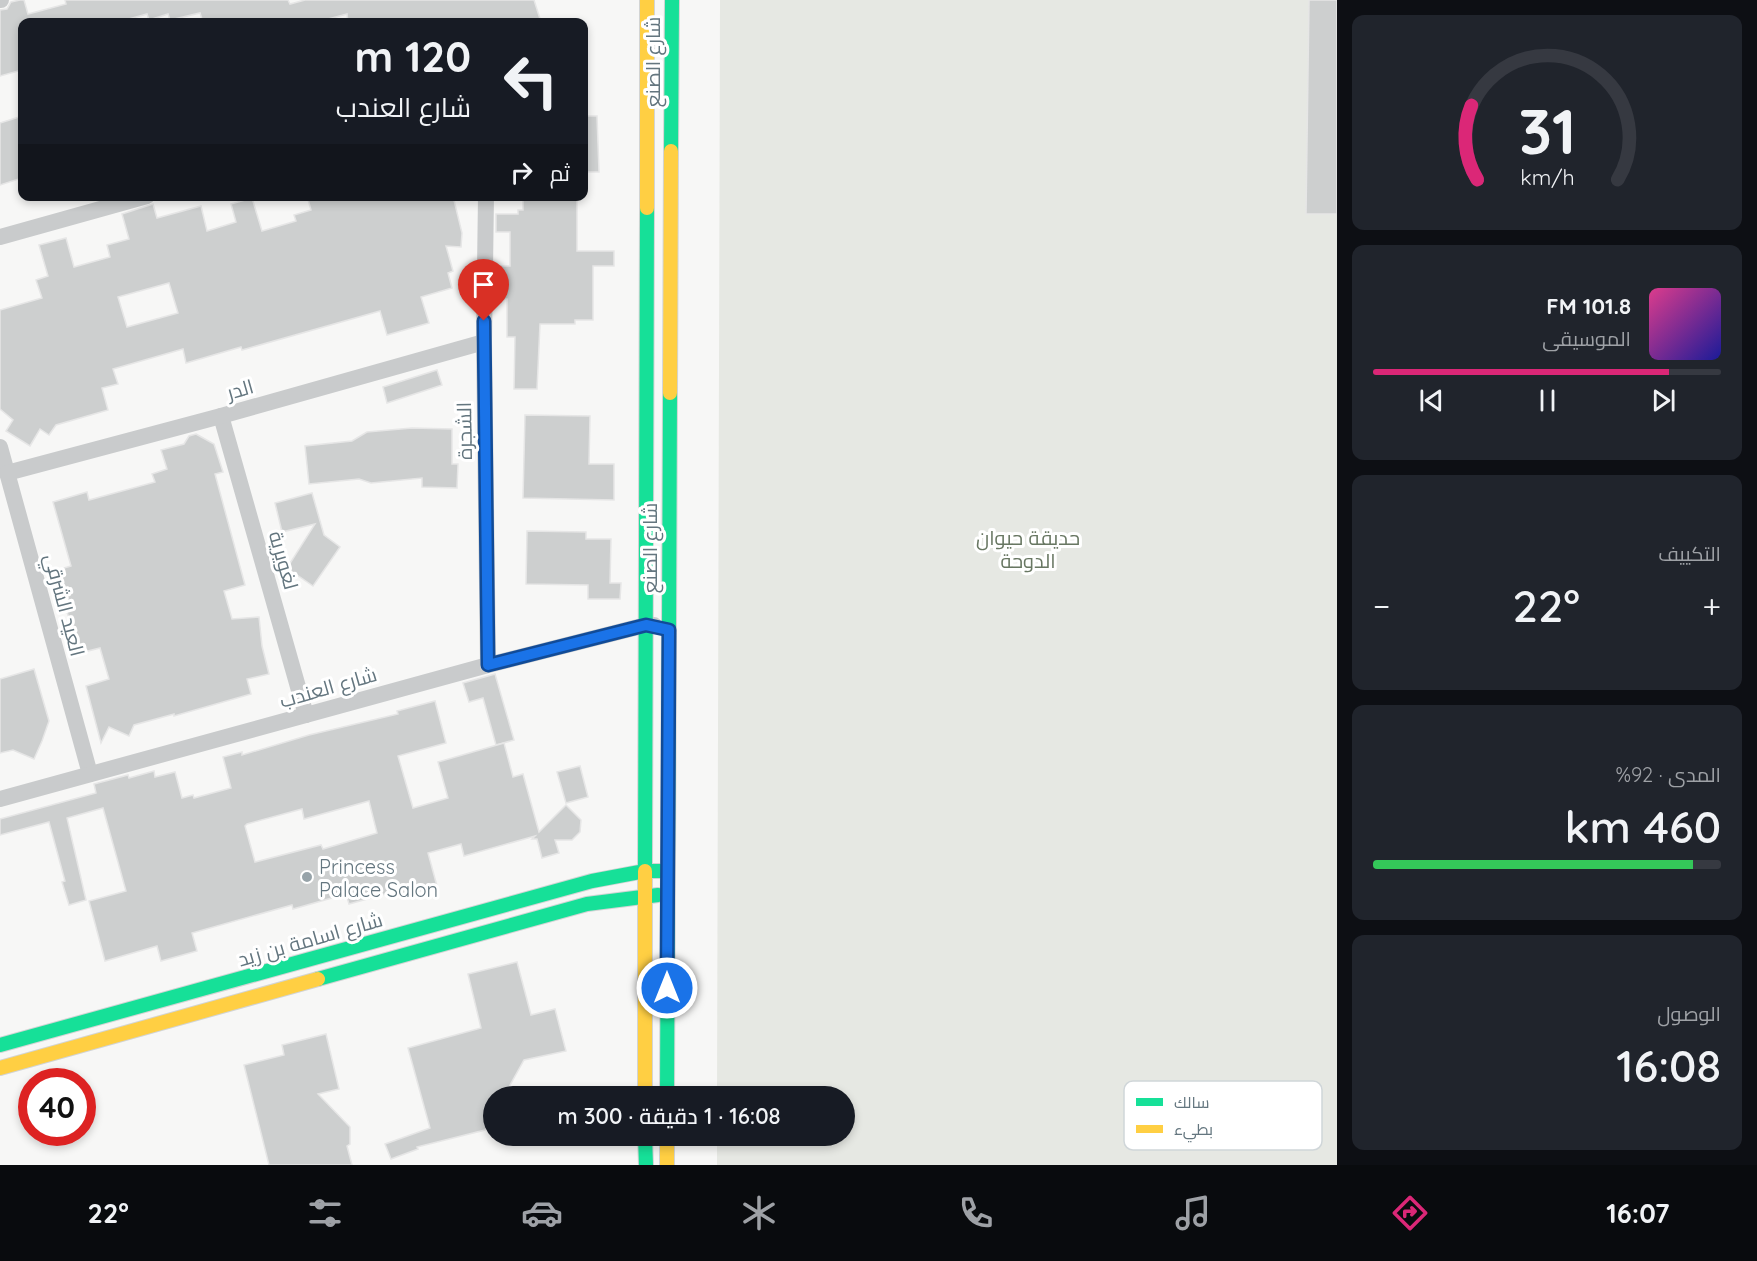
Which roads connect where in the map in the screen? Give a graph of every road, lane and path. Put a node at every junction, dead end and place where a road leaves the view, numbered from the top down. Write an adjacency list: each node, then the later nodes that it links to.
1 (647, 0): 3 (street, شارع الصنع)
2 (672, 0): 4 (street, شارع الصنع)
3 (647, 135): 4 (street); 12 (street, شارع الصنع)
4 (671, 136): 13 (street, شارع الصنع)
5 (129, 201): 7 (street)
6 (486, 201): 8 (street, الشجرة)
7 (0, 237)
8 (484, 342): 9 (street, الدر); 14 (street, الشجرة)
9 (221, 416): 11 (street, الدر); 15 (street, لغويرية)
10 (0, 447): 11 (street, العيد الشرقي)
11 (7, 473): 16 (street, العيد الشرقي)
12 (646, 625): 13 (street, شارع العندب); 14 (street, شارع العندب); 18 (street, شارع الصنع)
13 (669, 630): 19 (street, شارع الصنع)
14 (488, 665): 15 (street, شارع العندب)
15 (306, 716): 16 (street, شارع العندب)
16 (90, 774): 17 (street, شارع العندب)
17 (0, 799)
18 (645, 871): 19 (street, شارع اسامة بن زيد); 20 (street, شارع الصنع); 22 (street, شارع اسامة بن زيد)
19 (668, 871): 21 (street, شارع الصنع)
20 (645, 895): 21 (street, شارع اسامة بن زيد); 23 (street, شارع اسامة بن زيد); 24 (street, شارع الصنع)
21 (668, 896): 25 (street, شارع الصنع)
22 (0, 1045)
23 (0, 1068)
24 (645, 1086)
25 (667, 1086)
26 (645, 1146): 28 (street)
27 (667, 1146): 29 (street)
28 (646, 1165)
29 (667, 1165)

